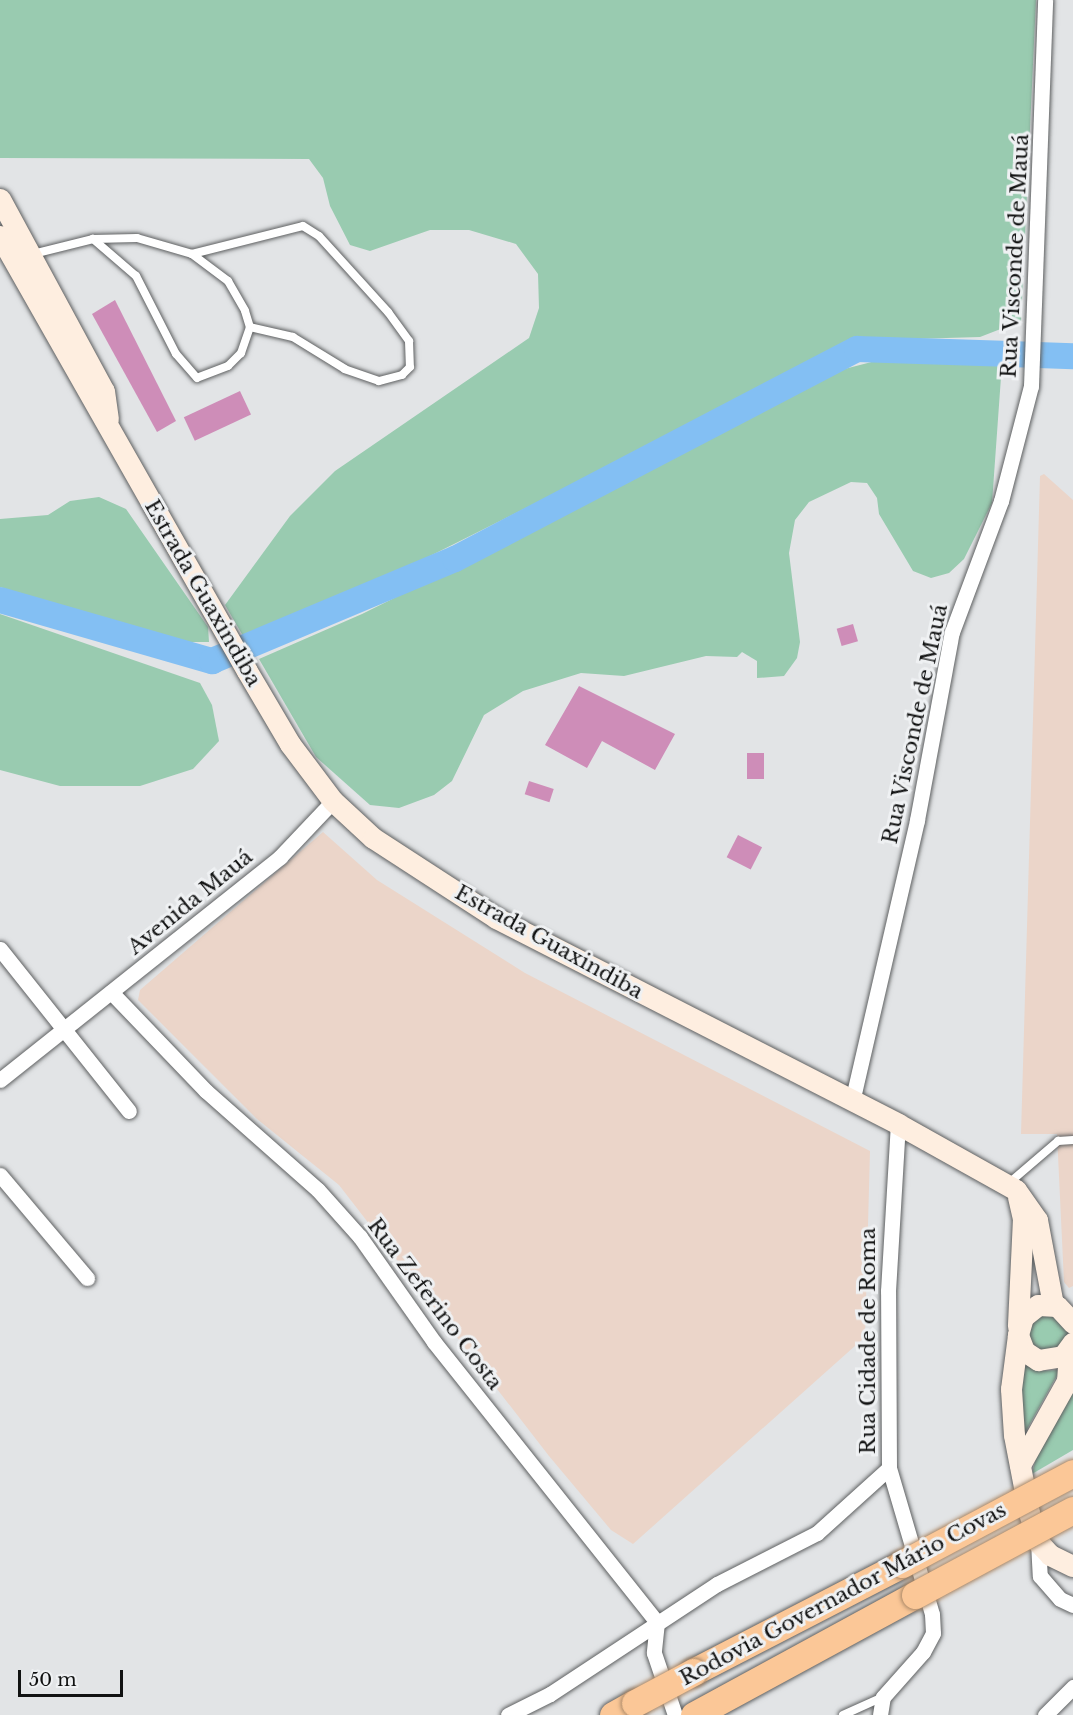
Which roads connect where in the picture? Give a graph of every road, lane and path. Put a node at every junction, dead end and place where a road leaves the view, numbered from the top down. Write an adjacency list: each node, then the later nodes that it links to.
1 (1045, 0): 13 (street, Rua Visconde de Mauá)
2 (0, 199): 6 (street, Estrada Guaxindiba)
3 (0, 236): 6 (street, Estrada Guaxindiba)
4 (93, 239): 5 (lane); 6 (lane); 7 (lane)
5 (192, 254): 7 (lane); 7 (lane)
6 (23, 258): 8 (street, Estrada Guaxindiba)
7 (250, 327)
8 (333, 801): 10 (street, Avenida Mauá); 13 (street, Estrada Guaxindiba)
9 (0, 949): 11 (street)
10 (111, 992): 11 (street, Avenida Mauá); 31 (street, Rua Zeferino Costa)
11 (64, 1028): 12 (street, Avenida Mauá); 14 (street)
12 (0, 1080)
13 (852, 1102): 15 (street, Estrada Guaxindiba)
14 (129, 1111)
15 (898, 1124): 18 (street, Estrada Guaxindiba); 25 (street, Rua Cidade de Roma)
16 (1073, 1140): 18 (lane)
17 (0, 1175): 19 (street)
18 (1012, 1187): 20 (street); 22 (street)
19 (87, 1278)
20 (1061, 1306): 21 (street); 22 (street)
21 (1073, 1323)
22 (1018, 1330): 23 (street); 24 (street)
23 (1072, 1347): 24 (street)
24 (1020, 1465): 28 (street)
25 (889, 1468): 31 (street); 33 (street, Rua Cidade de Roma)
26 (1073, 1473): 34 (highway, Rodovia Governador Mário Covas, bridge)
27 (1073, 1510): 35 (highway, Rodovia Governador Mário Covas, bridge)
28 (1038, 1542): 29 (street); 30 (street)
29 (1073, 1566)
30 (1073, 1605)
31 (657, 1622): 36 (street); 37 (street)
32 (1073, 1687): 40 (street)
33 (883, 1697): 38 (lane); 39 (street)
34 (624, 1709)
35 (700, 1711)
36 (508, 1715)
37 (675, 1715)
38 (843, 1715)
39 (880, 1715)
40 (1045, 1715)

